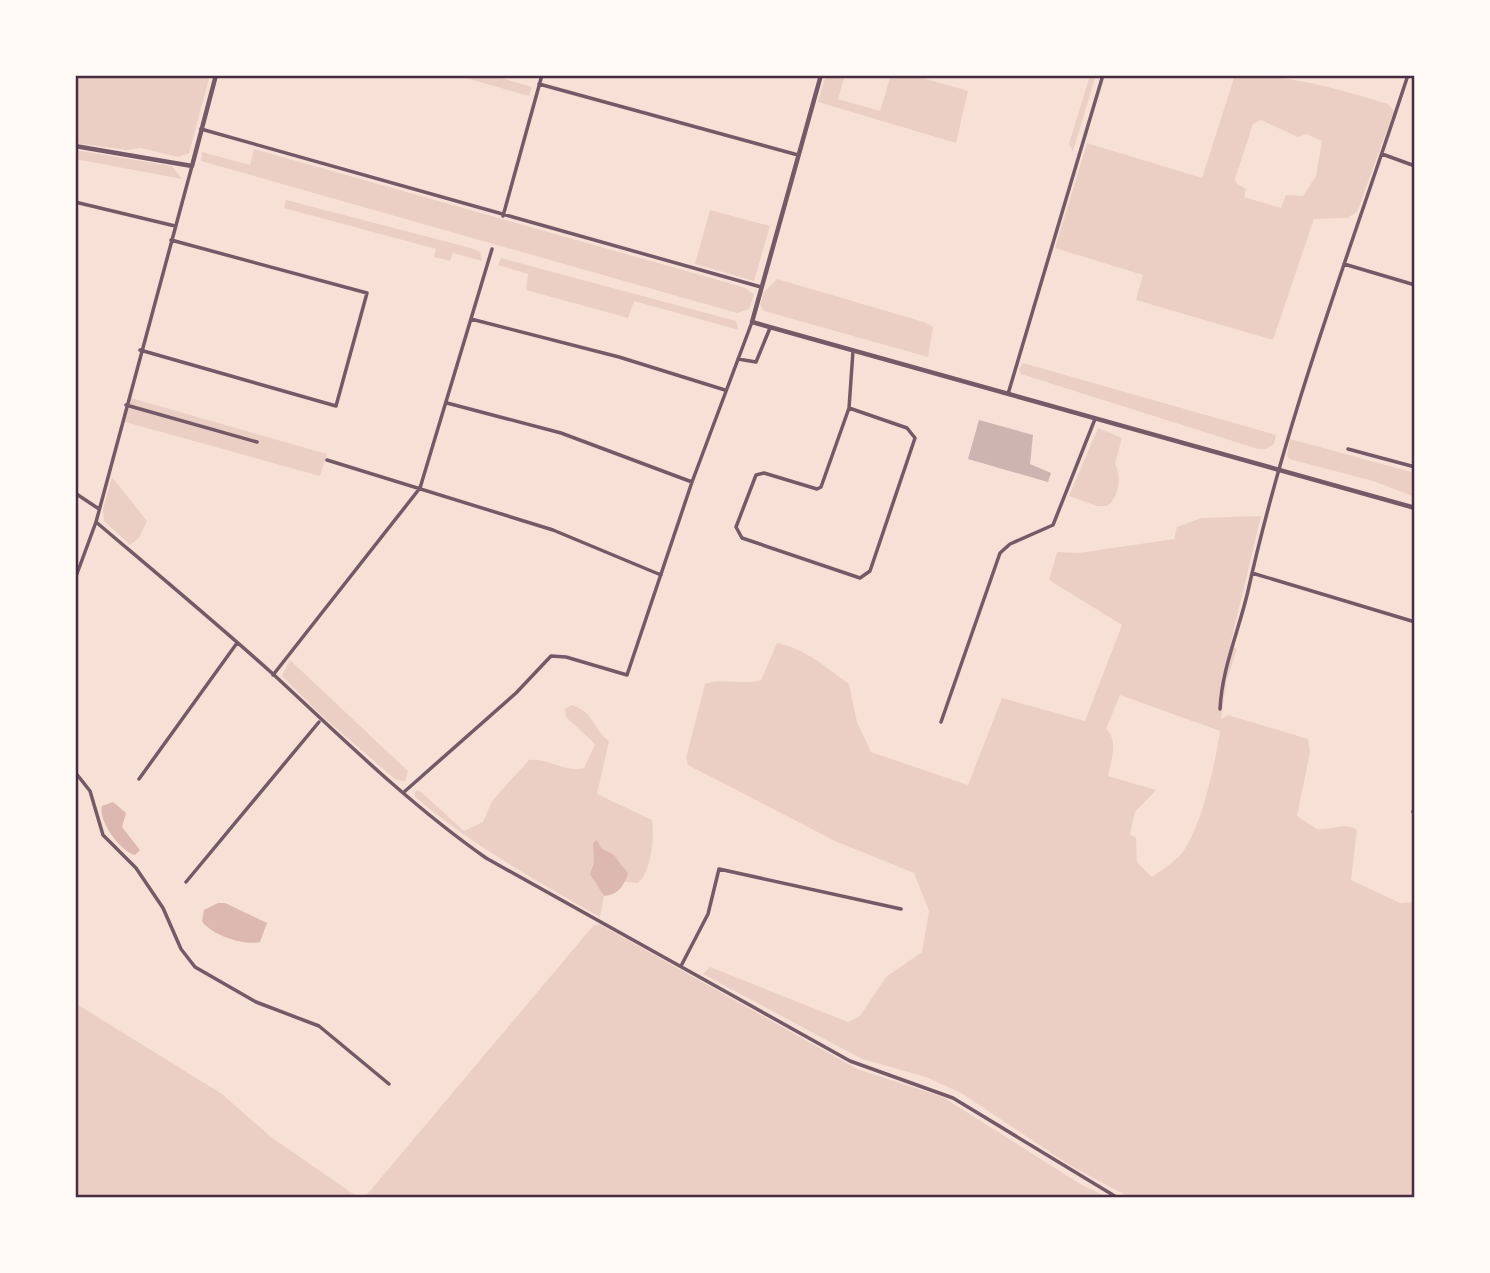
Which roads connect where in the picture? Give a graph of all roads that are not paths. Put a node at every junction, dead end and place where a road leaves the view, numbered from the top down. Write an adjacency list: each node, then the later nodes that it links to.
1 (216, 75): 7 (street)
2 (542, 75): 6 (street)
3 (821, 75): 10 (street)
4 (1103, 75): 28 (street)
5 (1408, 75): 9 (street)
6 (539, 84): 10 (street); 14 (street)
7 (201, 129): 11 (street); 14 (street)
8 (75, 146): 11 (street)
9 (1382, 154): 12 (street); 18 (street)
10 (799, 155): 20 (street)
11 (192, 166): 15 (street)
12 (1415, 166)
13 (75, 202): 15 (street)
14 (503, 216): 20 (street)
15 (175, 226): 16 (street)
16 (171, 240): 24 (street); 24 (street)
17 (492, 249): 21 (street)
18 (1343, 264): 19 (street); 37 (street)
19 (1415, 285)
20 (761, 288): 22 (street)
21 (471, 319): 27 (street); 29 (street)
22 (752, 322): 23 (street); 26 (street)
23 (771, 328): 25 (street); 26 (street)
24 (140, 350): 30 (street)
25 (853, 351): 28 (street); 31 (street)
26 (738, 359): 27 (street)
27 (724, 390): 38 (street)
28 (1008, 394): 32 (street)
29 (447, 403): 38 (street); 39 (street)
30 (126, 405): 33 (street); 42 (street)
31 (849, 408): 31 (street)
32 (1095, 418): 37 (street); 53 (street)
33 (257, 442)
34 (1348, 449): 36 (street)
35 (327, 460): 39 (street)
36 (1415, 467)
37 (1277, 470): 41 (street); 45 (street)
38 (692, 482): 46 (street)
39 (420, 488): 46 (street); 50 (street)
40 (75, 493): 42 (street)
41 (1415, 508)
42 (99, 509): 43 (street)
43 (96, 522): 44 (street); 49 (street)
44 (77, 570): 47 (street)
45 (1252, 573): 48 (street); 51 (street)
46 (661, 575): 56 (street)
47 (75, 579)
48 (1415, 622)
49 (237, 643): 50 (street); 55 (street)
50 (273, 675): 52 (street)
51 (1220, 709)
52 (320, 721): 56 (street); 57 (street)
53 (941, 722)
54 (75, 772): 60 (street)
55 (139, 779)
56 (404, 792): 59 (street)
57 (186, 882)
58 (901, 909): 59 (street)
59 (681, 966): 61 (street)
60 (389, 1084)
61 (1118, 1198)

